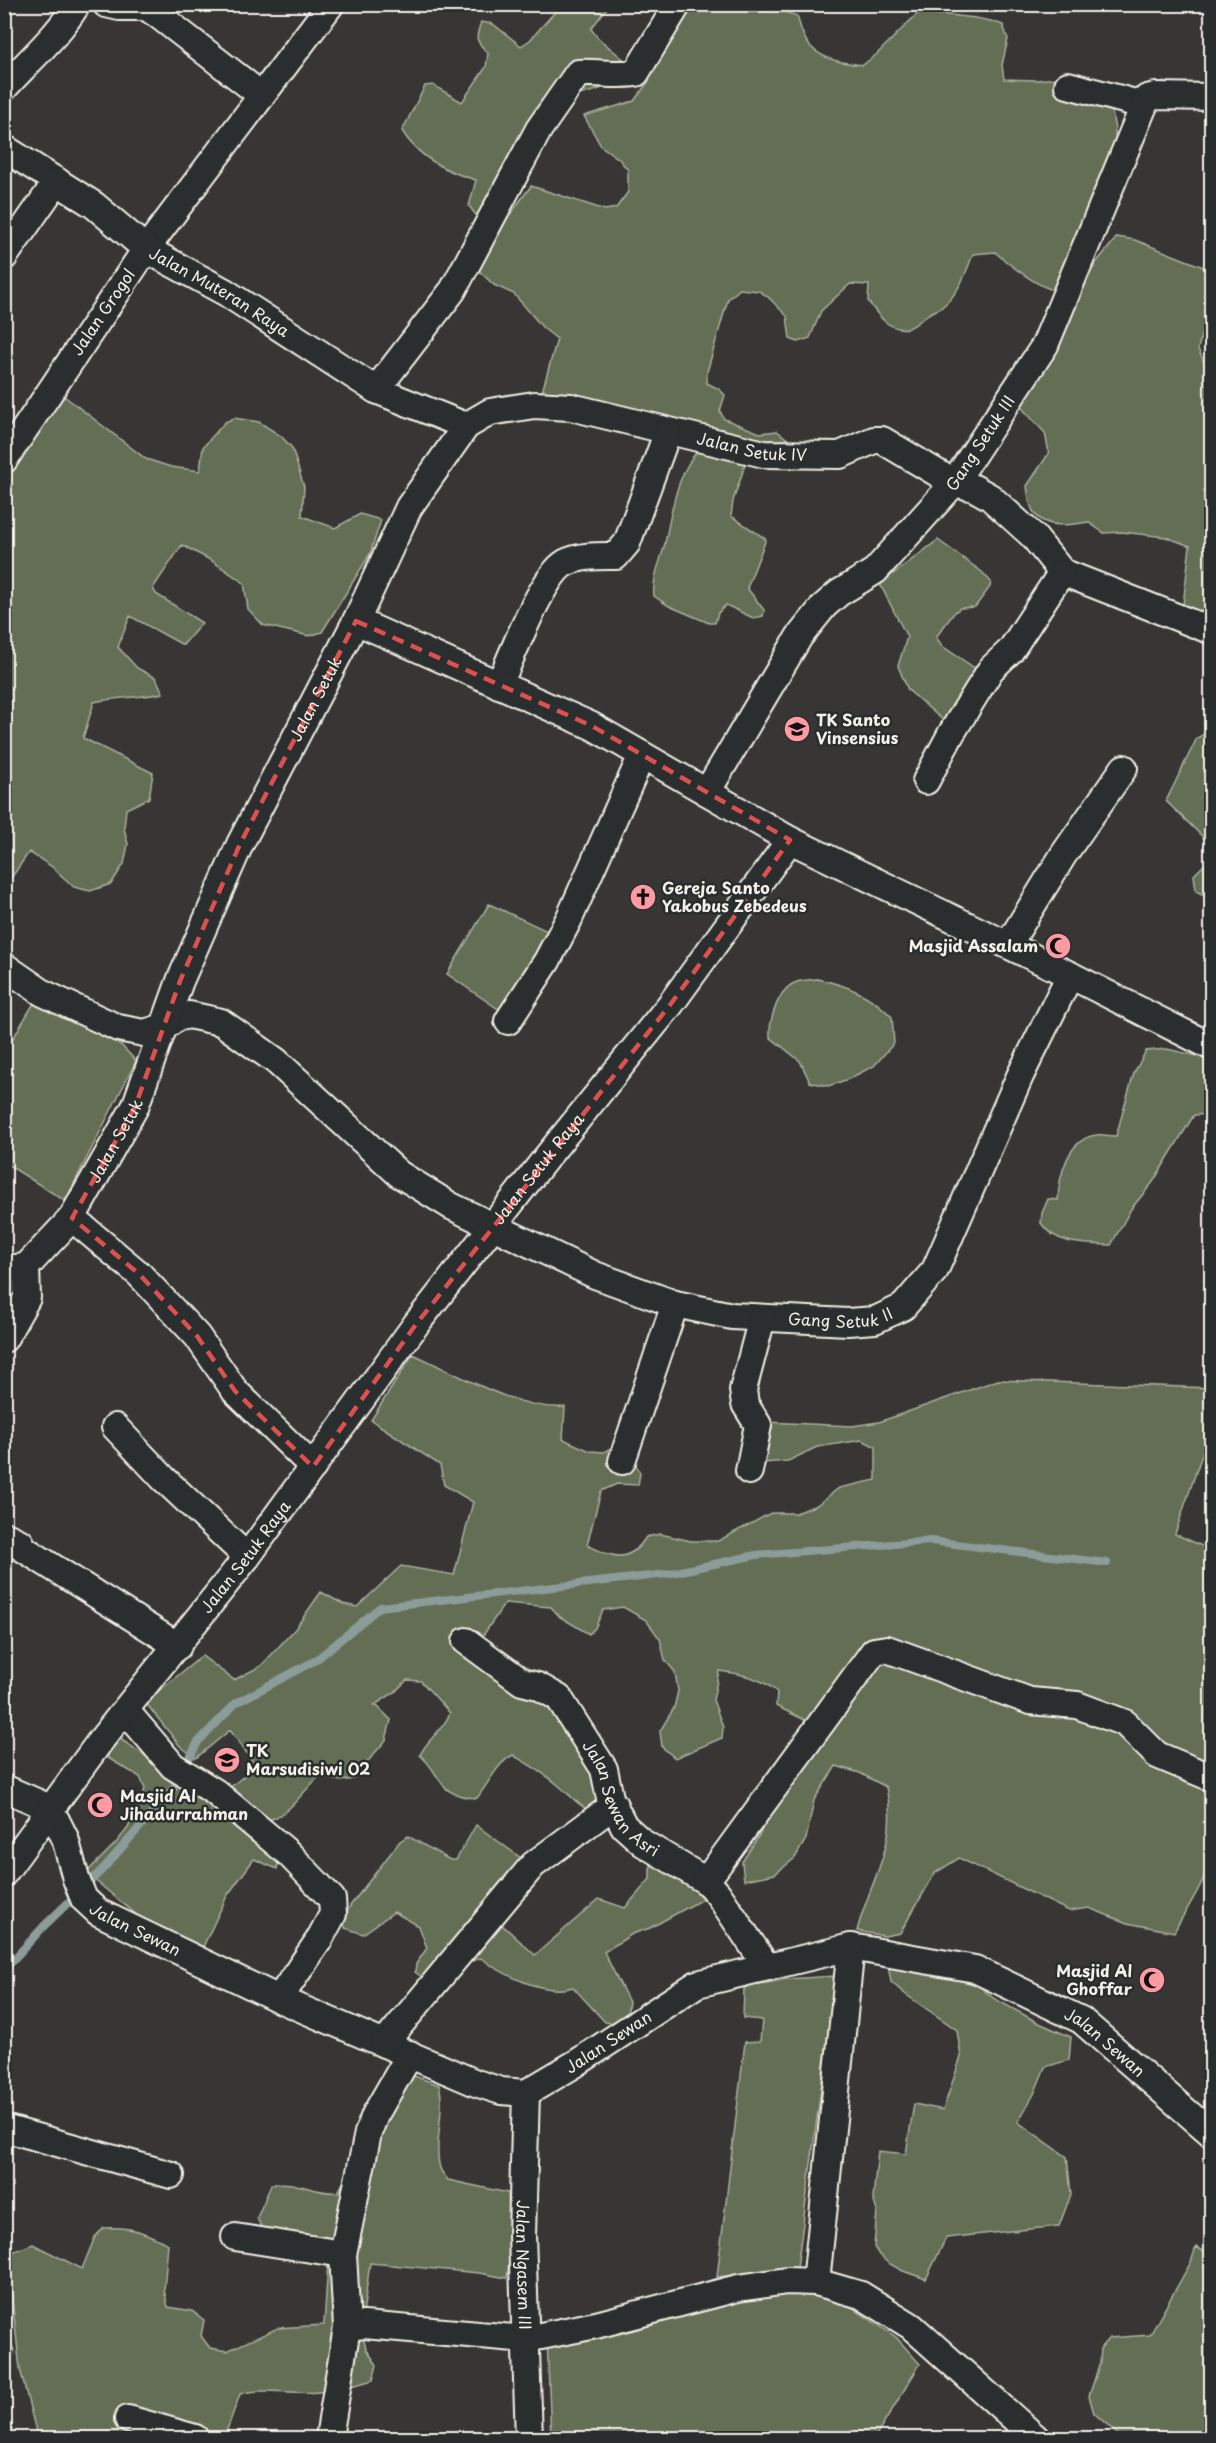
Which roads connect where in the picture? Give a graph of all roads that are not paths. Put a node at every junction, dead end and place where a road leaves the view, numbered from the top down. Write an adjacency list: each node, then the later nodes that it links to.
1 (77, 4): 6 (street)
2 (106, 4): 7 (street)
3 (331, 4): 7 (street, Jalan Muteran Raya)
4 (678, 4): 14 (street)
5 (1068, 85): 9 (street)
6 (4, 88)
7 (261, 95): 12 (street, Jalan Muteran Raya)
8 (1212, 97): 9 (street)
9 (1143, 105): 18 (street, Gang Setuk III)
10 (4, 148): 11 (street)
11 (57, 181): 12 (street); 13 (street)
12 (146, 249): 14 (street, Jalan Muteran Raya); 17 (street, Jalan Grogol)
13 (4, 257)
14 (376, 390): 15 (street, Jalan Muteran Raya)
15 (466, 426): 16 (street, Jalan Setuk IV); 20 (street, Jalan Setuk IV)
16 (668, 431): 18 (street, Jalan Setuk IV); 22 (street)
17 (4, 460)
18 (954, 483): 19 (street, Jalan Setuk IV); 26 (street, Gang Setuk III)
19 (1062, 572): 21 (street, Jalan Setuk IV); 25 (street)
20 (356, 621): 22 (street); 32 (street, Jalan Setuk)
21 (1212, 631)
22 (499, 685): 23 (street)
23 (642, 755): 26 (street); 31 (street)
24 (1124, 768): 28 (street)
25 (926, 781)
26 (707, 792): 27 (street)
27 (790, 840): 28 (street); 35 (street, Jalan Setuk Raya)
28 (1008, 945): 30 (street)
29 (4, 966): 32 (street, Gang Setuk II)
30 (1070, 975): 33 (street); 38 (street, Gang Setuk II)
31 (508, 1021)
32 (164, 1027): 34 (street, Jalan Setuk); 35 (street, Gang Setuk II)
33 (1212, 1047)
34 (72, 1218): 36 (street, Jalan Setuk); 42 (street)
35 (494, 1225): 37 (street, Gang Setuk II); 42 (street, Jalan Setuk Raya)
36 (15, 1268): 39 (street)
37 (675, 1304): 38 (street, Gang Setuk II); 41 (street)
38 (762, 1318): 43 (street)
39 (4, 1339)
40 (115, 1427): 45 (street)
41 (622, 1461)
42 (313, 1467): 45 (street, Jalan Setuk Raya)
43 (749, 1471)
44 (4, 1535): 47 (street)
45 (247, 1557): 47 (street, Jalan Setuk Raya)
46 (466, 1641): 51 (street, Jalan Sewan Asri)
47 (178, 1646): 48 (street, Jalan Setuk Raya)
48 (126, 1711): 52 (street, Jalan Setuk Raya); 57 (street)
49 (1212, 1778): 54 (street)
50 (4, 1788): 52 (street)
51 (614, 1806): 54 (street, Jalan Sewan Asri); 58 (street)
52 (50, 1808): 53 (street, Jalan Setuk Raya); 57 (street, Jalan Sewan)
53 (4, 1873)
54 (706, 1881): 56 (street, Jalan Sewan Asri)
55 (851, 1947): 56 (street, Jalan Sewan); 62 (street, Jalan Sewan); 66 (street)
56 (767, 1967): 60 (street, Jalan Sewan)
57 (279, 1999): 58 (street, Jalan Sewan)
58 (384, 2044): 59 (street, Jalan Sewan)
59 (410, 2054): 60 (street, Jalan Sewan); 65 (street)
60 (526, 2092): 68 (street, Jalan Ngasem III)
61 (4, 2128): 63 (street)
62 (1212, 2134)
63 (171, 2175)
64 (235, 2237): 65 (street)
65 (343, 2254): 67 (street)
66 (816, 2282): 68 (street); 73 (street)
67 (347, 2327): 68 (street); 71 (street)
68 (526, 2339): 72 (street, Jalan Ngasem III)
69 (128, 2419): 70 (street)
70 (195, 2439)
71 (329, 2439)
72 (529, 2439)
73 (1036, 2439)

